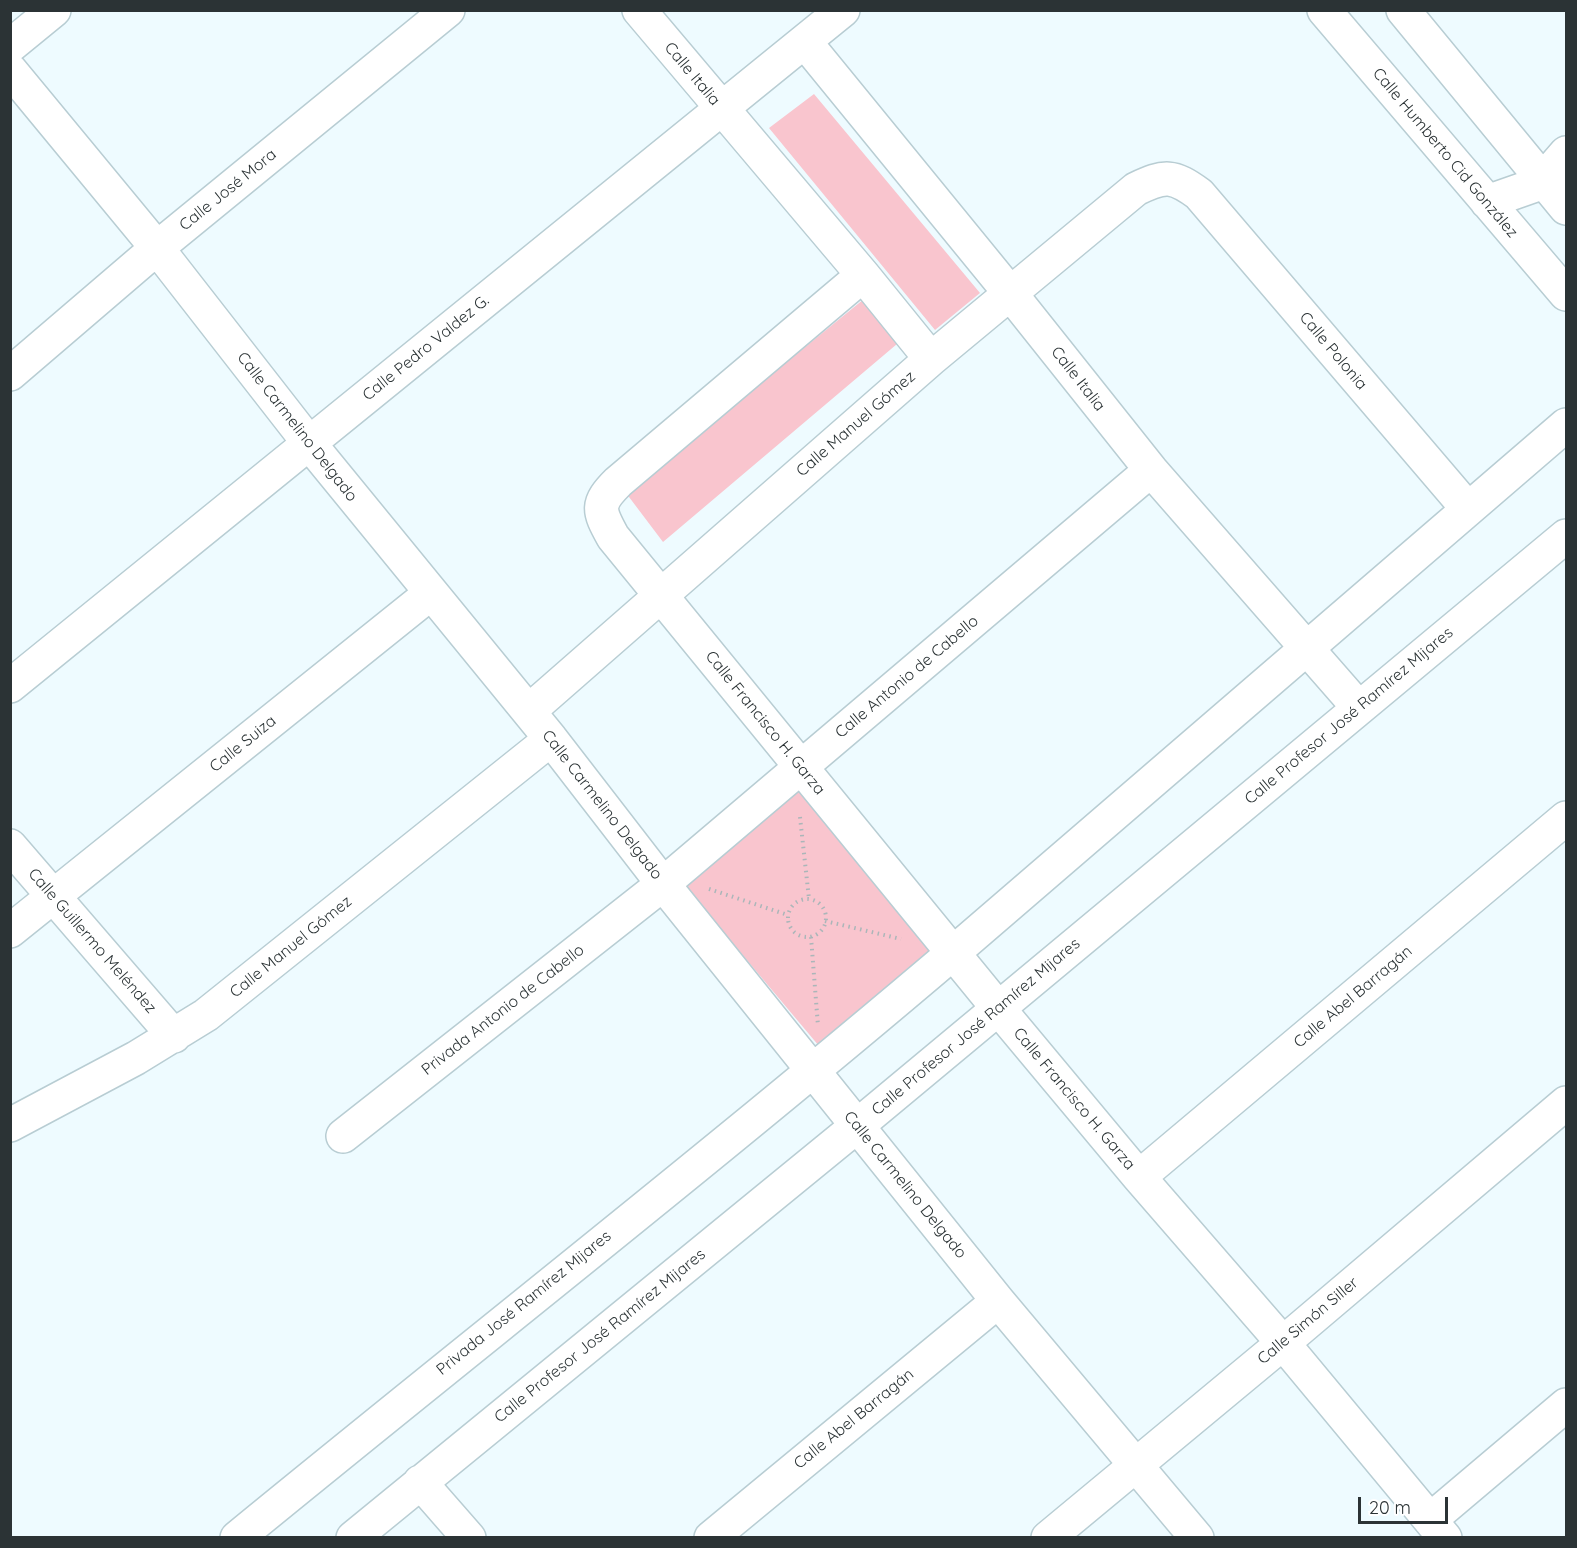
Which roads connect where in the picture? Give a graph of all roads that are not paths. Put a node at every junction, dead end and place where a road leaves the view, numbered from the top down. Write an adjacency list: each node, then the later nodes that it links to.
1 (54, 10): 8 (street)
2 (448, 10): 16 (street, Calle José Mora)
3 (639, 10): 10 (street, Calle Italia)
4 (843, 10): 7 (street, Calle Pedro Valdez G.)
5 (1324, 10): 14 (street, Calle Humberto Cid González)
6 (1403, 10): 12 (street)
7 (805, 42): 10 (street, Calle Pedro Valdez G.); 18 (street, Calle Italia)
8 (10, 46)
9 (10, 70): 16 (street, Calle Carmelino Delgado)
10 (721, 109): 17 (street, Calle Italia); 23 (street, Calle Pedro Valdez G.)
11 (1566, 153): 12 (street)
12 (1555, 184): 14 (street); 15 (street)
13 (1199, 194): 18 (street, Calle Manuel Gómez); 25 (street, Calle Polonia)
14 (1487, 202): 19 (street, Calle Humberto Cid González)
15 (1566, 208)
16 (157, 248): 21 (street, Calle José Mora); 23 (street, Calle Carmelino Delgado)
17 (863, 275): 20 (street, Calle Italia); 28 (street, Calle Francisco H. Garza)
18 (1010, 293): 20 (street, Calle Manuel Gómez); 24 (street, Calle Italia)
19 (1566, 294)
20 (931, 358): 28 (street, Calle Manuel Gómez)
21 (10, 374)
22 (1566, 425): 25 (street)
23 (309, 443): 27 (street, Calle Carmelino Delgado); 30 (street, Calle Pedro Valdez G.)
24 (1150, 470): 29 (street, Calle Italia); 34 (street, Calle Antonio de Cabello)
25 (1468, 509): 29 (street)
26 (1566, 536): 31 (street, Calle Profesor José Ramírez Mijares)
27 (431, 593): 32 (street, Calle Carmelino Delgado); 38 (street, Calle Suiza)
28 (661, 596): 32 (street, Calle Manuel Gómez); 34 (street, Calle Francisco H. Garza)
29 (1306, 647): 31 (street, Calle Italia); 40 (street)
30 (10, 686)
31 (1359, 708): 41 (street, Calle Profesor José Ramírez Mijares)
32 (529, 711): 33 (street, Calle Carmelino Delgado)
33 (551, 739): 37 (street, Calle Carmelino Delgado); 42 (street, Calle Manuel Gómez)
34 (801, 767): 37 (street, Calle Antonio de Cabello); 40 (street, Calle Francisco H. Garza)
35 (1566, 818): 48 (street, Calle Abel Barragán)
36 (10, 846): 38 (street, Calle Guillermo Meléndez)
37 (663, 884): 43 (street, Calle Carmelino Delgado); 47 (street, Privada Antonio de Cabello)
38 (54, 896): 39 (street, Calle Suiza); 42 (street, Calle Guillermo Meléndez)
39 (10, 931)
40 (953, 953): 41 (street, Calle Francisco H. Garza); 43 (street)
41 (998, 1008): 46 (street, Calle Profesor José Ramírez Mijares); 48 (street, Calle Francisco H. Garza)
42 (174, 1036): 45 (street, Calle Manuel Gómez)
43 (813, 1070): 46 (street, Calle Carmelino Delgado); 55 (street, Privada José Ramírez Mijares)
44 (1566, 1103): 50 (street, Calle Simón Siller)
45 (10, 1125)
46 (857, 1126): 49 (street, Calle Carmelino Delgado); 53 (street, Calle Profesor José Ramírez Mijares)
47 (343, 1137)
48 (1139, 1177): 50 (street, Calle Francisco H. Garza)
49 (998, 1301): 52 (street, Calle Carmelino Delgado); 58 (street, Calle Abel Barragán)
50 (1283, 1343): 52 (street, Calle Simón Siller); 54 (street, Calle Francisco H. Garza)
51 (1566, 1406): 54 (street)
52 (1135, 1465): 59 (street, Calle Simón Siller); 60 (street, Calle Carmelino Delgado)
53 (420, 1482): 56 (street, Calle Profesor José Ramírez Mijares); 57 (street)
54 (1438, 1529)
55 (237, 1538)
56 (353, 1538)
57 (469, 1538)
58 (711, 1538)
59 (1048, 1538)
60 (1197, 1538)

